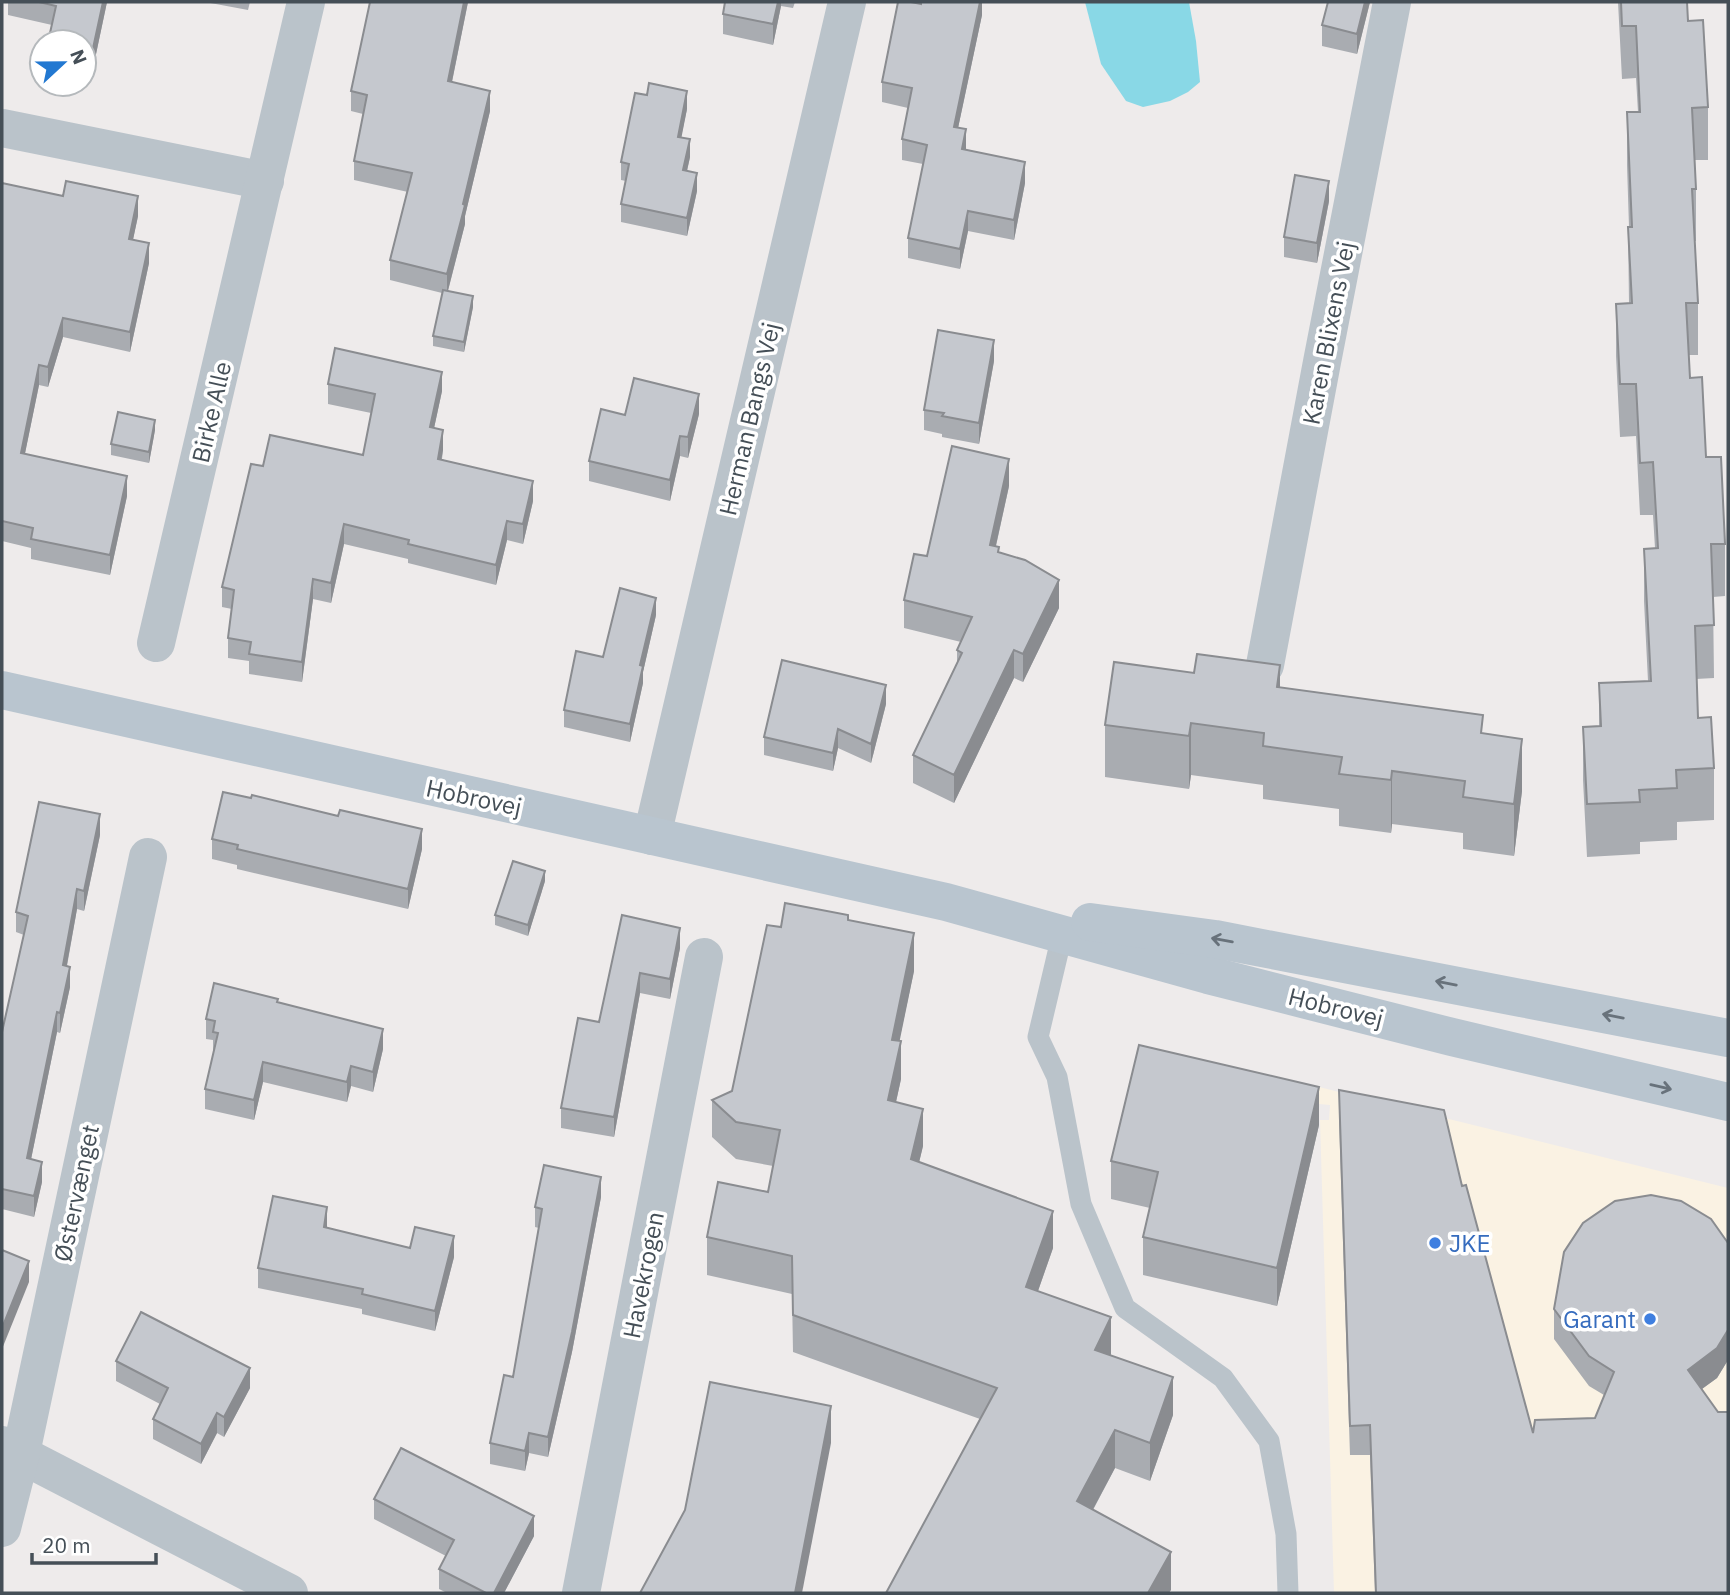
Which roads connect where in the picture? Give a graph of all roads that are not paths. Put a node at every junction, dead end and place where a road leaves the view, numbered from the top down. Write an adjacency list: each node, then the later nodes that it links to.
1 (306, 2): 5 (street, Birke Alle)
2 (847, 2): 9 (street, Herman Bangs Vej)
3 (1392, 2): 7 (street, Karen Blixens Vej)
4 (2, 128): 5 (street)
5 (265, 181): 6 (street, Birke Alle)
6 (156, 643)
7 (1265, 665)
8 (2, 690): 9 (main road, Hobrovej)
9 (652, 836): 11 (main road, Hobrovej)
10 (148, 857): 17 (street, Østervænget)
11 (1064, 927): 13 (main road, Hobrovej); 14 (main road, Hobrovej, one-way to 11); 21 (lane)
12 (705, 957): 20 (street, Havekrogen)
13 (1452, 1037): 15 (main road); 16 (main road, Hobrovej, one-way to 16)
14 (1728, 1038)
15 (1728, 1075)
16 (1728, 1102)
17 (11, 1449): 18 (street, Østervænget); 19 (street)
18 (2, 1528)
19 (289, 1593)
20 (581, 1593)
21 (1288, 1593)

